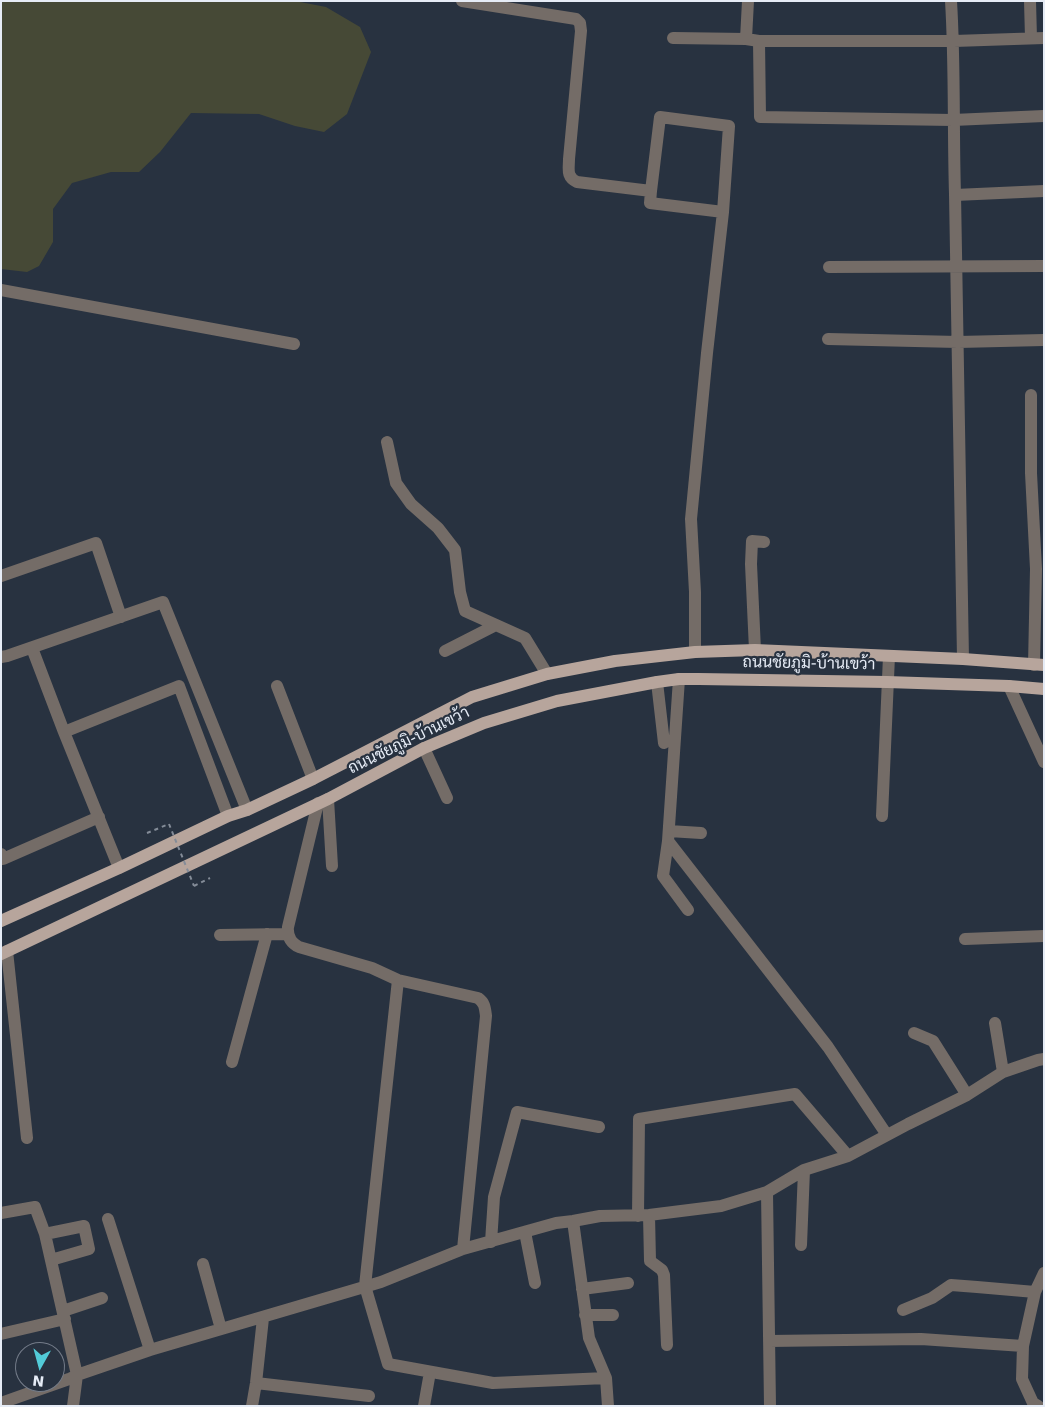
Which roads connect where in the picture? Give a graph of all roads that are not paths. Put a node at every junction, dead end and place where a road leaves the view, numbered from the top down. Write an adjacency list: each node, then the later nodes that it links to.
1 (462, 1): 11 (street)
2 (748, 1): 7 (street)
3 (951, 1): 8 (street)
4 (1030, 1): 6 (street)
5 (673, 38): 7 (street)
6 (1037, 38): 8 (street)
7 (753, 40): 8 (street); 10 (street)
8 (954, 41): 10 (street)
9 (1044, 116): 10 (street)
10 (953, 120): 13 (street)
11 (651, 191): 14 (street); 14 (street)
12 (1044, 191): 13 (street)
13 (955, 195): 15 (street)
14 (723, 212): 33 (street)
15 (957, 266): 16 (street); 17 (street); 21 (street)
16 (1044, 266)
17 (829, 267)
18 (1, 290): 22 (street)
19 (828, 339): 21 (street)
20 (1044, 340): 21 (street)
21 (958, 342): 36 (street)
22 (294, 344)
23 (1030, 395): 26 (street)
24 (387, 442): 29 (street)
25 (764, 542): 31 (street)
26 (1040, 569): 37 (street)
27 (1, 576): 28 (street)
28 (122, 617): 30 (street); 52 (street)
29 (496, 625): 32 (street); 38 (street)
30 (32, 648): 35 (street); 45 (street)
31 (755, 650): 33 (main road, ถนนชัยภูมิ-บ้านเขว้า); 34 (main road, ถนนชัยภูมิ-บ้านเขว้า)
32 (445, 651)
33 (695, 652): 38 (main road, ถนนชัยภูมิ-บ้านเขว้า)
34 (889, 656): 36 (main road, ถนนชัยภูมิ-บ้านเขว้า); 41 (street)
35 (1, 657)
36 (962, 659): 37 (main road, ถนนชัยภูมิ-บ้านเขว้า)
37 (1039, 665)
38 (547, 674): 49 (main road, ถนนชัยภูมิ-บ้านเขว้า)
39 (679, 679): 40 (main road, ถนนชัยภูมิ-บ้านเขว้า); 41 (main road, ถนนชัยภูมิ-บ้านเขว้า); 57 (street)
40 (657, 682): 46 (street); 47 (main road, ถนนชัยภูมิ-บ้านเขว้า)
41 (887, 682): 43 (main road, ถนนชัยภูมิ-บ้านเขว้า); 54 (street)
42 (278, 686): 49 (street)
43 (1009, 686): 44 (main road, ถนนชัยภูมิ-บ้านเขว้า); 48 (street)
44 (1044, 689)
45 (64, 732): 53 (street); 55 (street)
46 (664, 743)
47 (424, 748): 50 (street); 51 (main road, ถนนชัยภูมิ-บ้านเขว้า)
48 (1043, 757)
49 (313, 780): 52 (main road, ถนนชัยภูมิ-บ้านเขว้า)
50 (447, 798)
51 (323, 801): 59 (street); 64 (street); 68 (main road, ถนนชัยภูมิ-บ้านเขว้า)
52 (247, 810): 53 (main road, ถนนชัยภูมิ-บ้านเขว้า)
53 (228, 816): 60 (main road, ถนนชัยภูมิ-บ้านเขว้า)
54 (882, 816)
55 (99, 817): 58 (street); 60 (street)
56 (701, 832): 57 (street)
57 (668, 836): 61 (street); 77 (street)
58 (1, 854)
59 (332, 866)
60 (119, 868): 62 (main road, ถนนชัยภูมิ-บ้านเขว้า)
61 (688, 910)
62 (1, 921)
63 (267, 934): 64 (street); 65 (street); 73 (street)
64 (287, 934): 69 (street)
65 (220, 935)
66 (1044, 936): 67 (street)
67 (965, 939)
68 (4, 953): 78 (street)
69 (398, 980): 90 (street); 96 (street)
70 (995, 1023): 74 (street)
71 (914, 1033): 75 (street)
72 (1044, 1059): 74 (street)
73 (232, 1062)
74 (1003, 1072): 75 (street)
75 (967, 1095): 77 (street)
76 (599, 1127): 88 (street)
77 (887, 1135): 79 (street)
78 (27, 1138)
79 (848, 1156): 80 (street); 83 (street)
80 (804, 1170): 81 (street); 89 (street)
81 (767, 1192): 83 (street); 107 (street)
82 (1, 1213): 87 (street)
83 (643, 1216): 85 (street); 108 (street)
84 (108, 1219): 110 (street)
85 (573, 1222): 86 (street); 97 (street)
86 (525, 1232): 88 (street); 94 (street)
87 (46, 1234): 91 (street); 91 (street)
88 (491, 1242): 90 (street)
89 (801, 1245)
90 (462, 1249): 96 (street)
91 (51, 1260): 101 (street)
92 (203, 1264): 105 (street)
93 (1044, 1273): 98 (street)
94 (535, 1283)
95 (628, 1283): 97 (street)
96 (365, 1286): 104 (street); 111 (street)
97 (582, 1289): 102 (street)
98 (1035, 1292): 100 (street); 109 (street)
99 (102, 1298): 101 (street)
100 (903, 1310)
101 (64, 1315): 106 (street); 112 (street)
102 (586, 1315): 103 (street); 113 (street)
103 (613, 1315)
104 (263, 1318): 105 (street); 114 (street)
105 (221, 1329): 110 (street)
106 (1, 1334)
107 (769, 1341): 109 (street); 121 (street)
108 (667, 1345)
109 (1023, 1346): 122 (street)
110 (150, 1350): 112 (street)
111 (430, 1372): 113 (street); 119 (street)
112 (77, 1375): 116 (street); 117 (street)
113 (606, 1378): 120 (street)
114 (256, 1383): 115 (street); 118 (street)
115 (368, 1396)
116 (1, 1403)
117 (73, 1406)
118 (252, 1406)
119 (424, 1406)
120 (608, 1406)
121 (770, 1406)
122 (1038, 1406)

